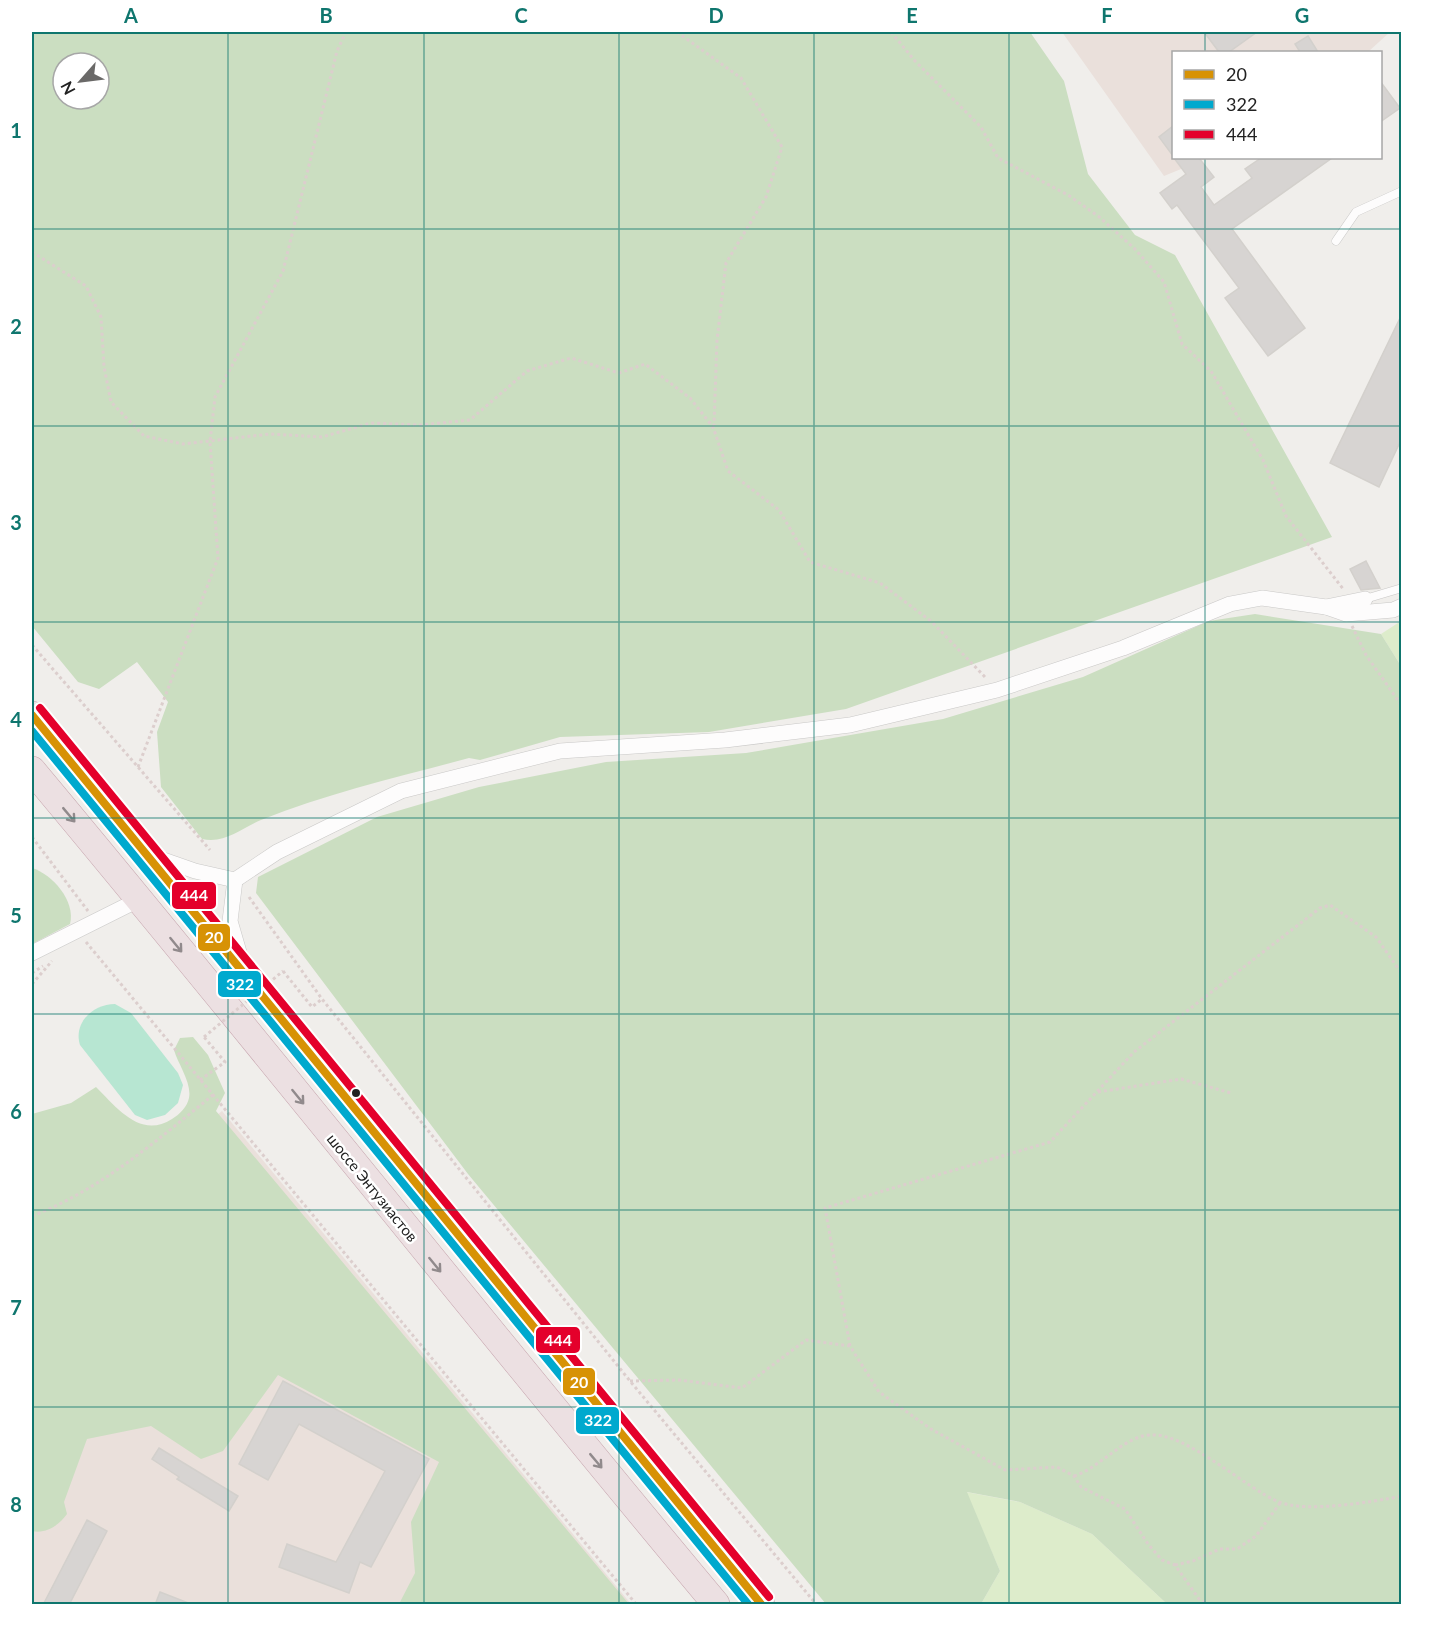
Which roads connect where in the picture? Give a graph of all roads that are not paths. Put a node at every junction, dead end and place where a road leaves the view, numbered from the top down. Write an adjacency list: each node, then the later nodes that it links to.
1 (1401, 191): 2 (lane)
2 (1336, 242)
3 (1401, 588): 4 (lane)
4 (1365, 599): 6 (street)
5 (1401, 606): 6 (street)
6 (1348, 608): 10 (street)
7 (32, 715): 9 (highway)
8 (32, 770): 11 (highway, шоссе Энтузиастов, one-way to 11)
9 (142, 850): 10 (street); 13 (highway)
10 (240, 886): 13 (street)
11 (140, 899): 12 (street); 14 (highway, шоссе Энтузиастов, one-way to 14)
12 (32, 953)
13 (251, 984): 15 (highway)
14 (716, 1605)
15 (761, 1605)

